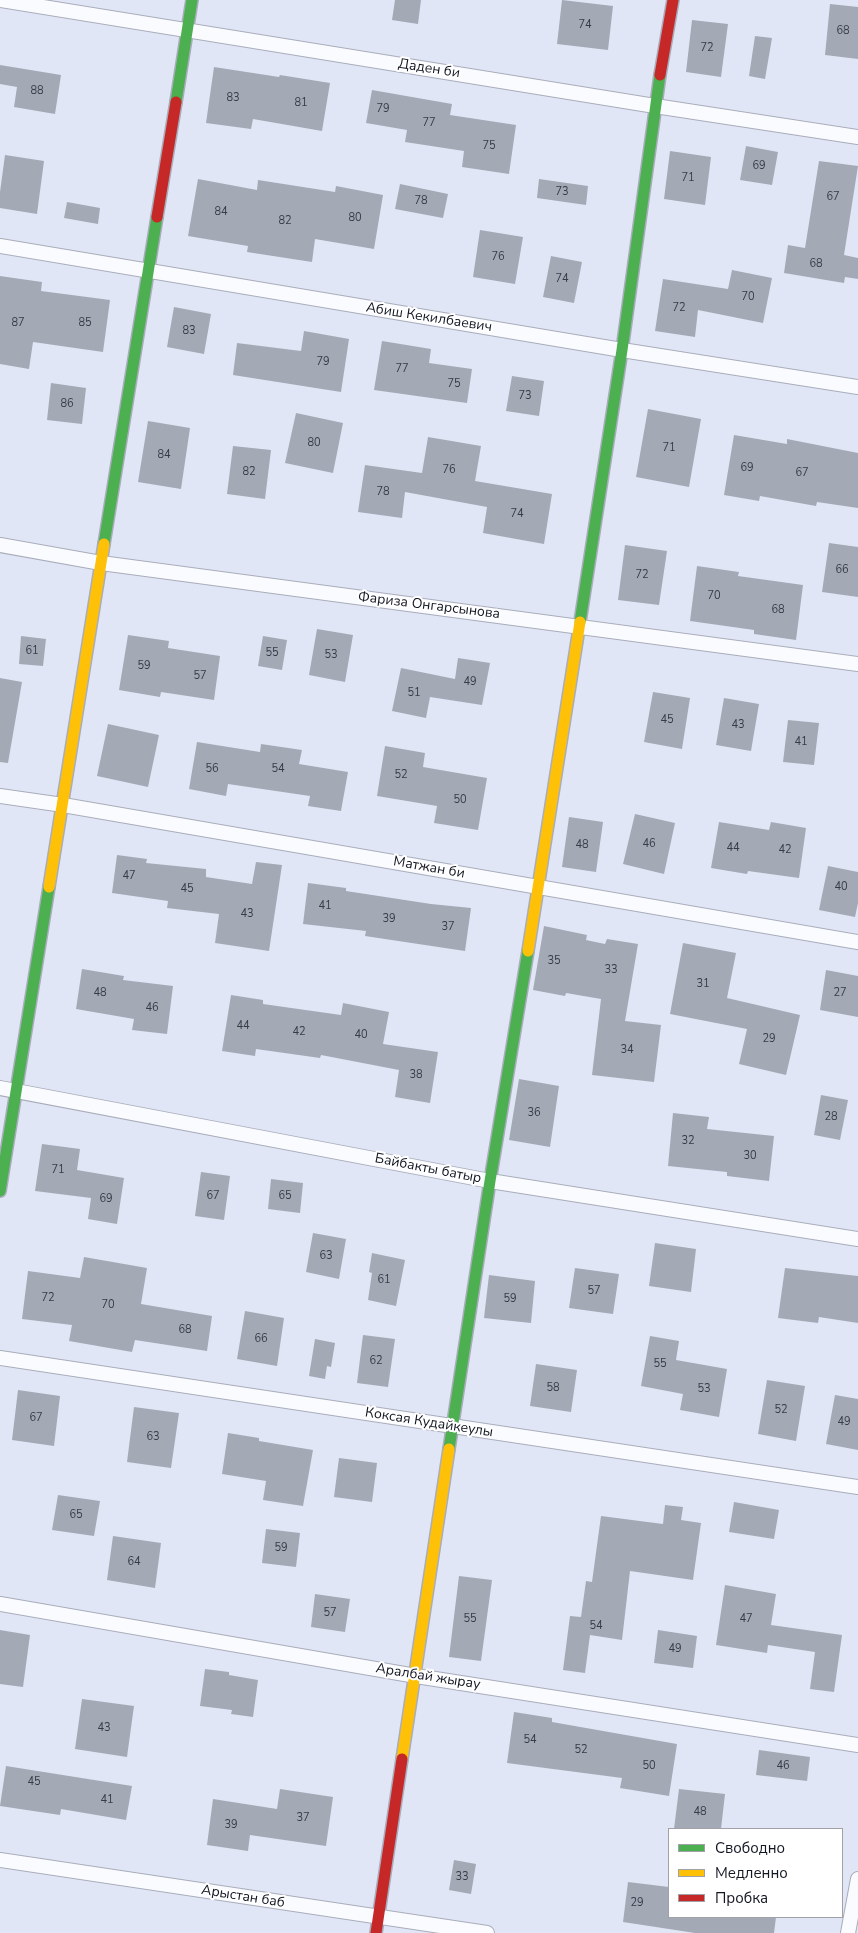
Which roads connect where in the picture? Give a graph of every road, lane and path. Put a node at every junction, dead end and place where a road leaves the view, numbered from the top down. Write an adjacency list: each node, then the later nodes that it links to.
1 (0, 0): 4 (street, Даден би)
2 (192, 0): 4 (street)
3 (673, 0): 5 (street)
4 (188, 30): 5 (street, Даден би); 8 (street)
5 (656, 106): 6 (street, Даден би); 9 (street)
6 (858, 137)
7 (0, 246): 8 (street, Абиш Кекилбаевич)
8 (149, 272): 9 (street, Абиш Кекилбаевич); 12 (street)
9 (622, 350): 10 (street, Абиш Кекилбаевич); 13 (street)
10 (858, 387)
11 (0, 545): 12 (street, Фариза Онгарсынова)
12 (101, 563): 13 (street, Фариза Онгарсынова); 16 (street)
13 (579, 626): 14 (street, Фариза Онгарсынова); 17 (street)
14 (858, 664)
15 (0, 796): 16 (street, Матжан би)
16 (63, 805): 17 (street, Матжан би); 20 (street)
17 (538, 887): 18 (street, Матжан би); 21 (street)
18 (858, 942)
19 (0, 1088): 20 (street, Байбакты батыр)
20 (15, 1091): 21 (street, Байбакты батыр); 22 (street)
21 (490, 1181): 23 (street, Байбакты батыр); 25 (street)
22 (0, 1191)
23 (858, 1239)
24 (0, 1358): 25 (street, Коксая Кудайкеулы)
25 (453, 1427): 26 (street, Коксая Кудайкеулы); 28 (street)
26 (858, 1487)
27 (0, 1604): 28 (street, Аралбай жырау)
28 (416, 1676): 29 (street, Аралбай жырау); 32 (street)
29 (858, 1745)
30 (0, 1860): 32 (street, Арыстан баб)
31 (858, 1879): 35 (street)
32 (378, 1917): 33 (street); 34 (street, Арыстан баб)
33 (376, 1933)
34 (487, 1933)
35 (848, 1933)

